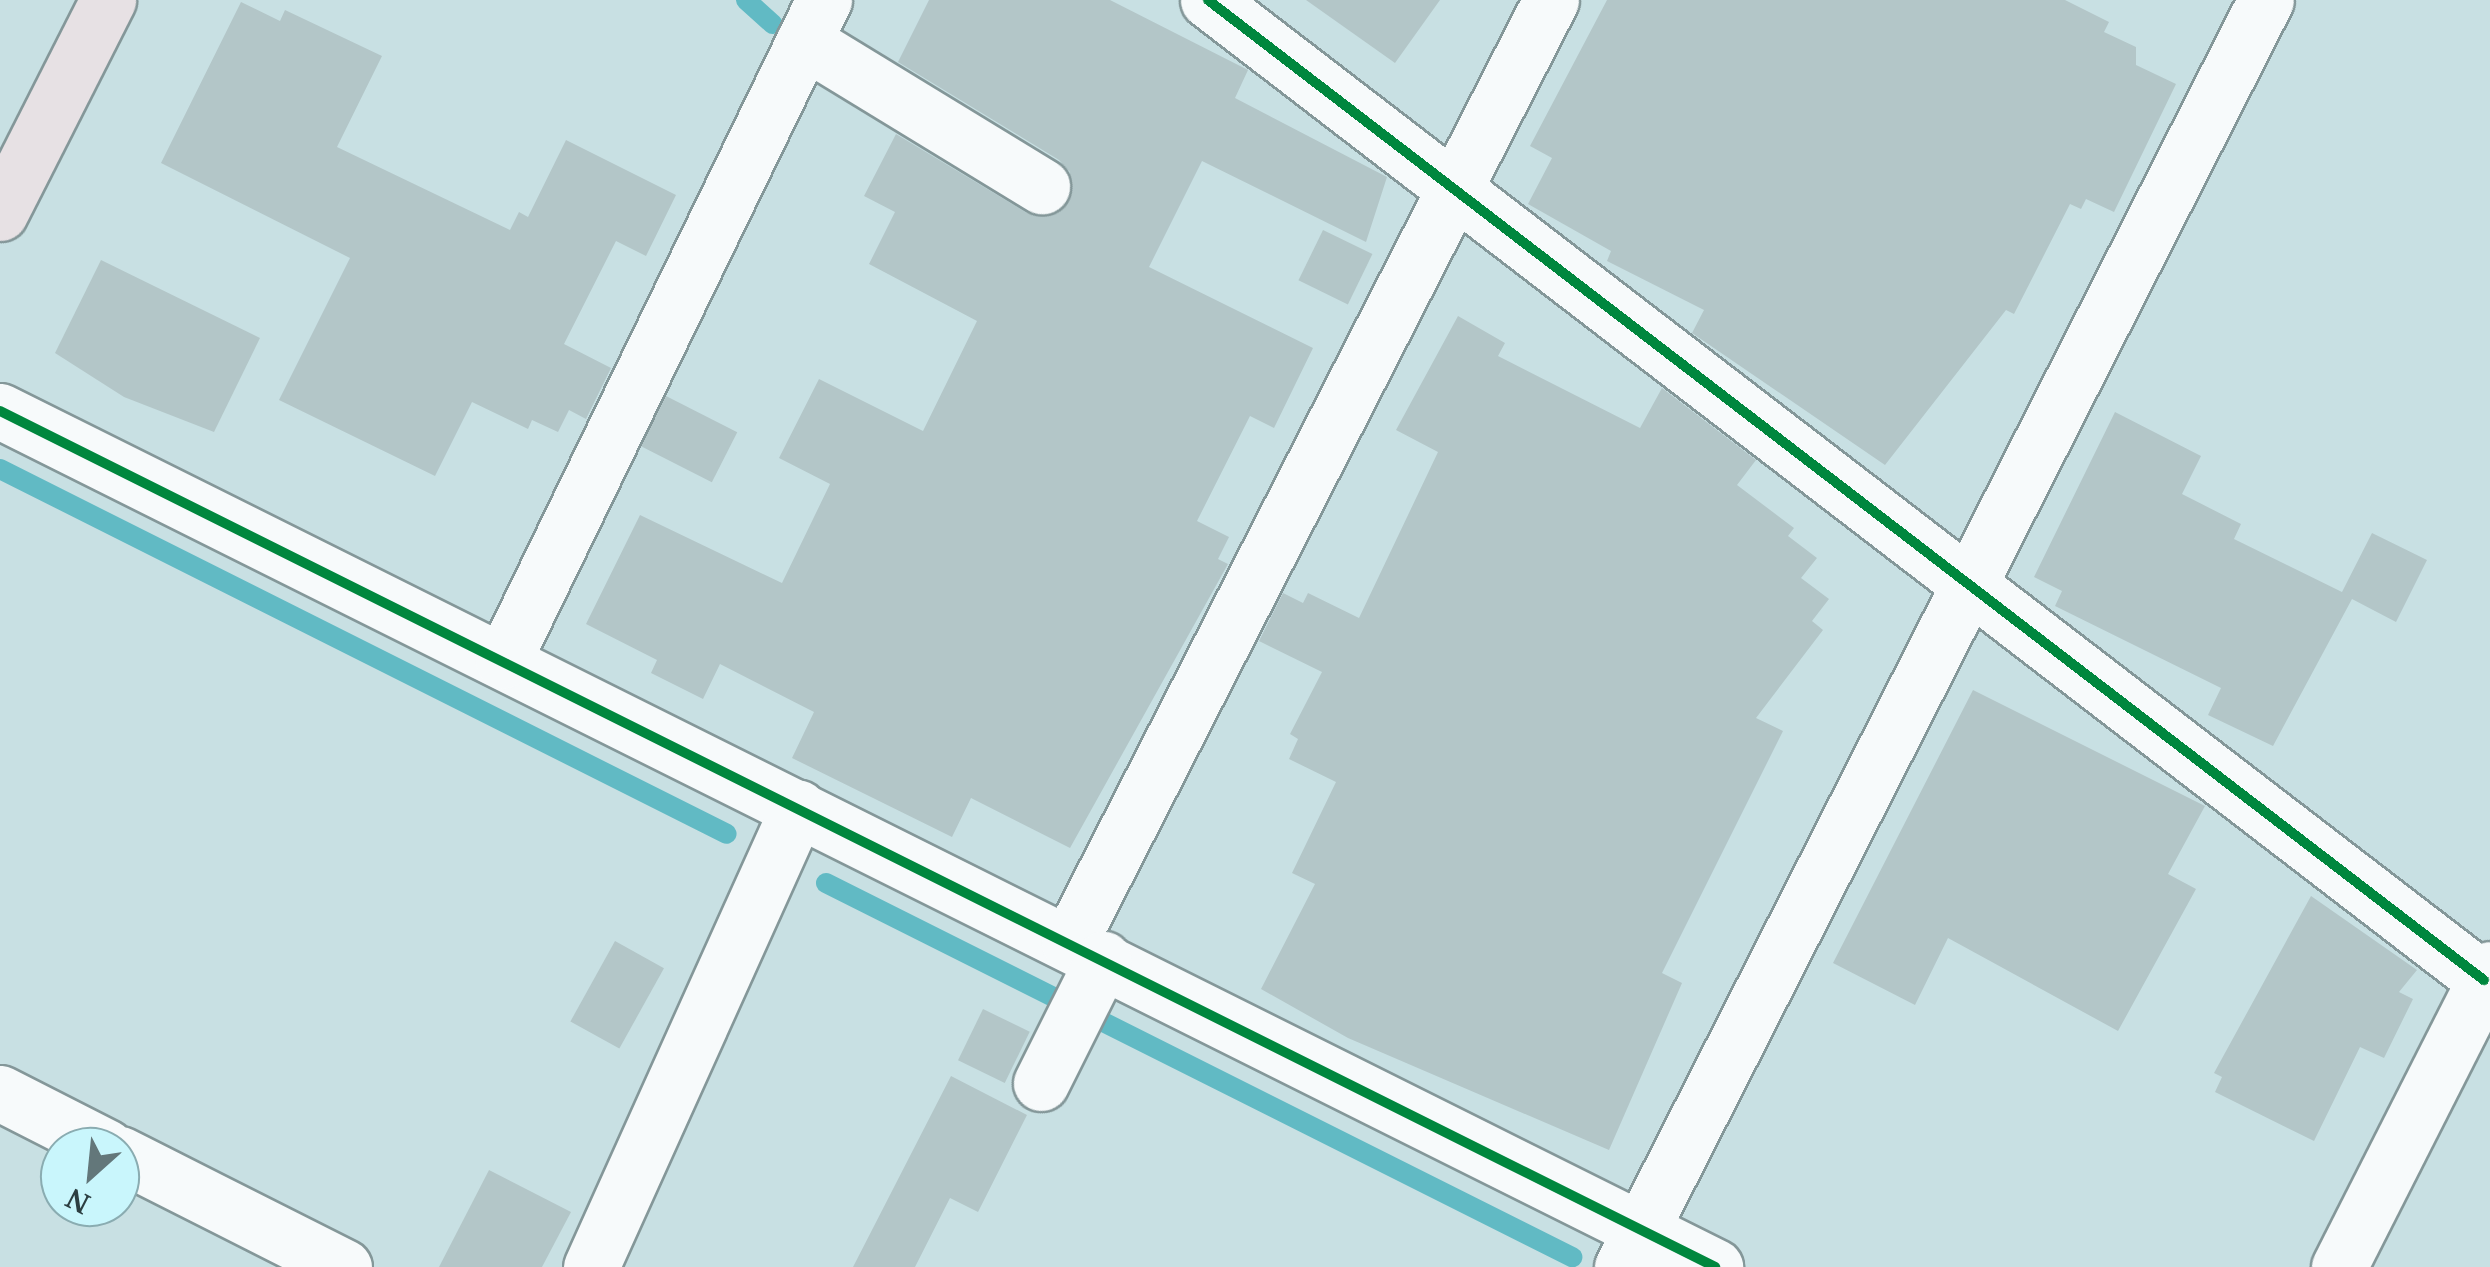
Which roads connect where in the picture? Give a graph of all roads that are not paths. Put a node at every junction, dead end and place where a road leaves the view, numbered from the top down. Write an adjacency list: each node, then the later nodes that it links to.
1 (108, 0): 8 (main road)
2 (1208, 0): 7 (street)
3 (1551, 0): 7 (street)
4 (2266, 0): 10 (street)
5 (814, 20): 6 (street); 11 (street)
6 (1042, 186)
7 (1455, 190): 10 (street); 14 (street)
8 (0, 214)
9 (0, 411): 11 (street)
10 (1971, 584): 13 (street); 19 (street)
11 (503, 662): 12 (street)
12 (798, 808): 14 (street); 21 (street)
13 (2487, 974): 23 (street)
14 (1083, 977): 15 (street); 19 (street)
15 (1041, 1083)
16 (0, 1093): 17 (street)
17 (67, 1127)
18 (140, 1164): 20 (street)
19 (1633, 1248): 22 (street)
20 (344, 1267)
21 (590, 1267)
22 (1715, 1267)
23 (2339, 1267)

